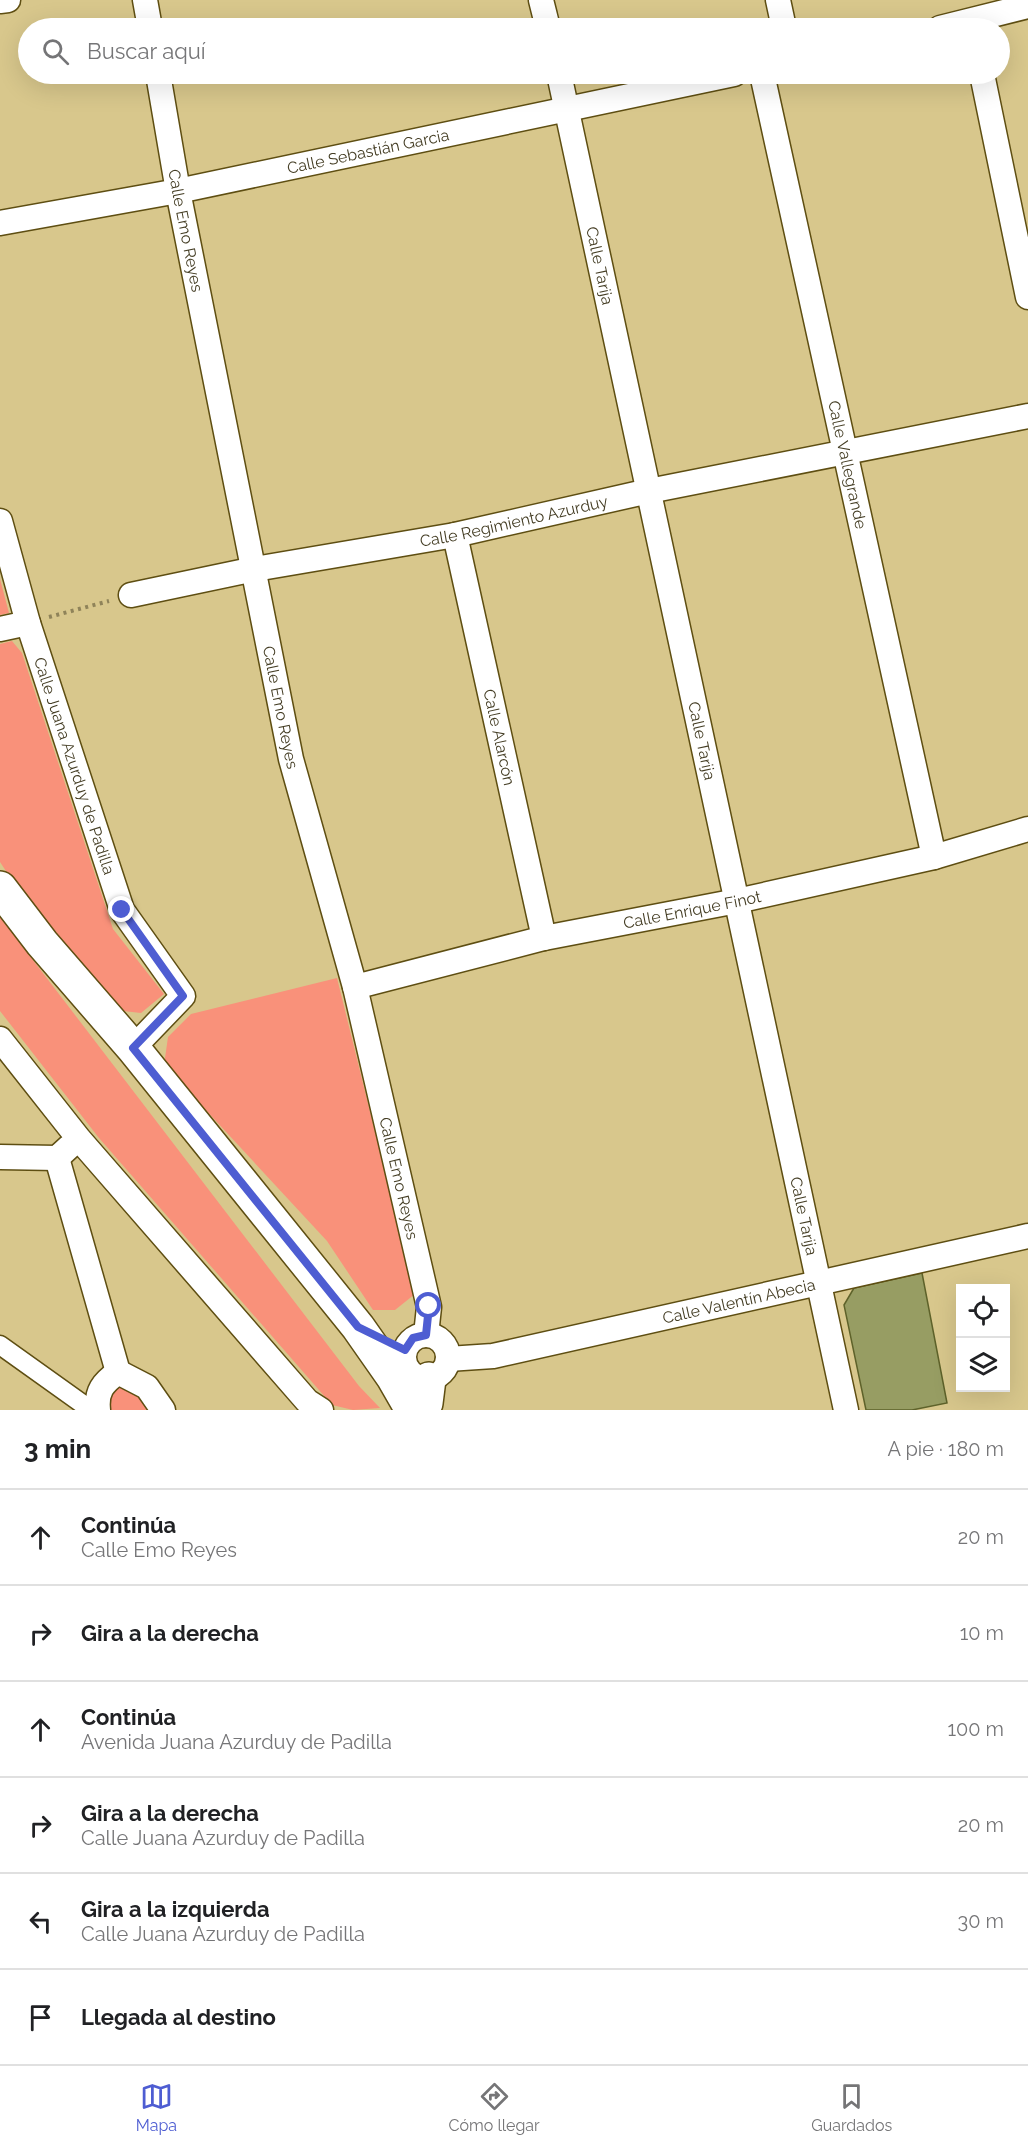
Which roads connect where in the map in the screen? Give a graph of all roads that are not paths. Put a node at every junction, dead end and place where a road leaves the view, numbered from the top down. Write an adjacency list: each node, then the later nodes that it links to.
1 (8, 0): 5 (street)
2 (145, 0): 8 (street)
3 (541, 0): 9 (street)
4 (778, 0): 10 (street)
5 (0, 2)
6 (1028, 6): 7 (street)
7 (970, 17)
8 (148, 18)
9 (546, 18)
10 (782, 18)
11 (160, 84): 17 (street, Calle Emo Reyes)
12 (562, 84): 16 (street, Calle Tarija)
13 (687, 84): 16 (street, Calle Sebastián Garcia)
14 (764, 84): 21 (street, Calle Vallegrande)
15 (984, 84): 19 (street)
16 (568, 109): 17 (street, Calle Sebastián Garcia); 22 (street, Calle Tarija)
17 (178, 190): 18 (street, Calle Sebastián Garcia); 25 (street, Calle Emo Reyes)
18 (0, 223)
19 (1028, 297)
20 (1028, 416): 21 (street, Calle Regimiento Azurduy)
21 (844, 452): 22 (street, Calle Regimiento Azurduy); 30 (street, Calle Vallegrande)
22 (649, 491): 24 (street, Calle Regimiento Azurduy); 32 (street, Calle Tarija)
23 (0, 521): 27 (street, Calle Juana Azurduy de Padilla)
24 (455, 535): 25 (street, Calle Regimiento Azurduy); 33 (street, Calle Alarcón)
25 (255, 569): 26 (street, Calle Regimiento Azurduy); 34 (street, Calle Emo Reyes)
26 (131, 595)
27 (28, 623): 28 (street); 36 (street, Calle Juana Azurduy de Padilla)
28 (0, 629)
29 (1028, 830): 30 (street, Calle Enrique Finot)
30 (934, 857): 32 (street, Calle Enrique Finot)
31 (0, 888): 36 (main road)
32 (737, 901): 33 (street, Calle Enrique Finot); 41 (street, Calle Tarija)
33 (544, 938): 34 (street, Calle Enrique Finot)
34 (355, 987): 43 (street, Calle Emo Reyes)
35 (0, 1039): 37 (street)
36 (133, 1048): 42 (main road)
37 (79, 1139): 39 (street); 50 (street)
38 (0, 1157): 39 (street)
39 (57, 1158): 46 (street)
40 (1028, 1236): 41 (street, Calle Valentín Abecia)
41 (820, 1284): 45 (street, Calle Valentín Abecia); 53 (street, Calle Tarija)
42 (358, 1327): 43 (main road); 51 (main road)
43 (416, 1342): 45 (street); 45 (street)
44 (0, 1345): 47 (street)
45 (439, 1369): 52 (main road)
46 (118, 1372): 48 (street); 49 (street)
47 (91, 1410)
48 (98, 1410)
49 (163, 1410)
50 (321, 1410)
51 (412, 1410)
52 (420, 1410)
53 (846, 1410)

